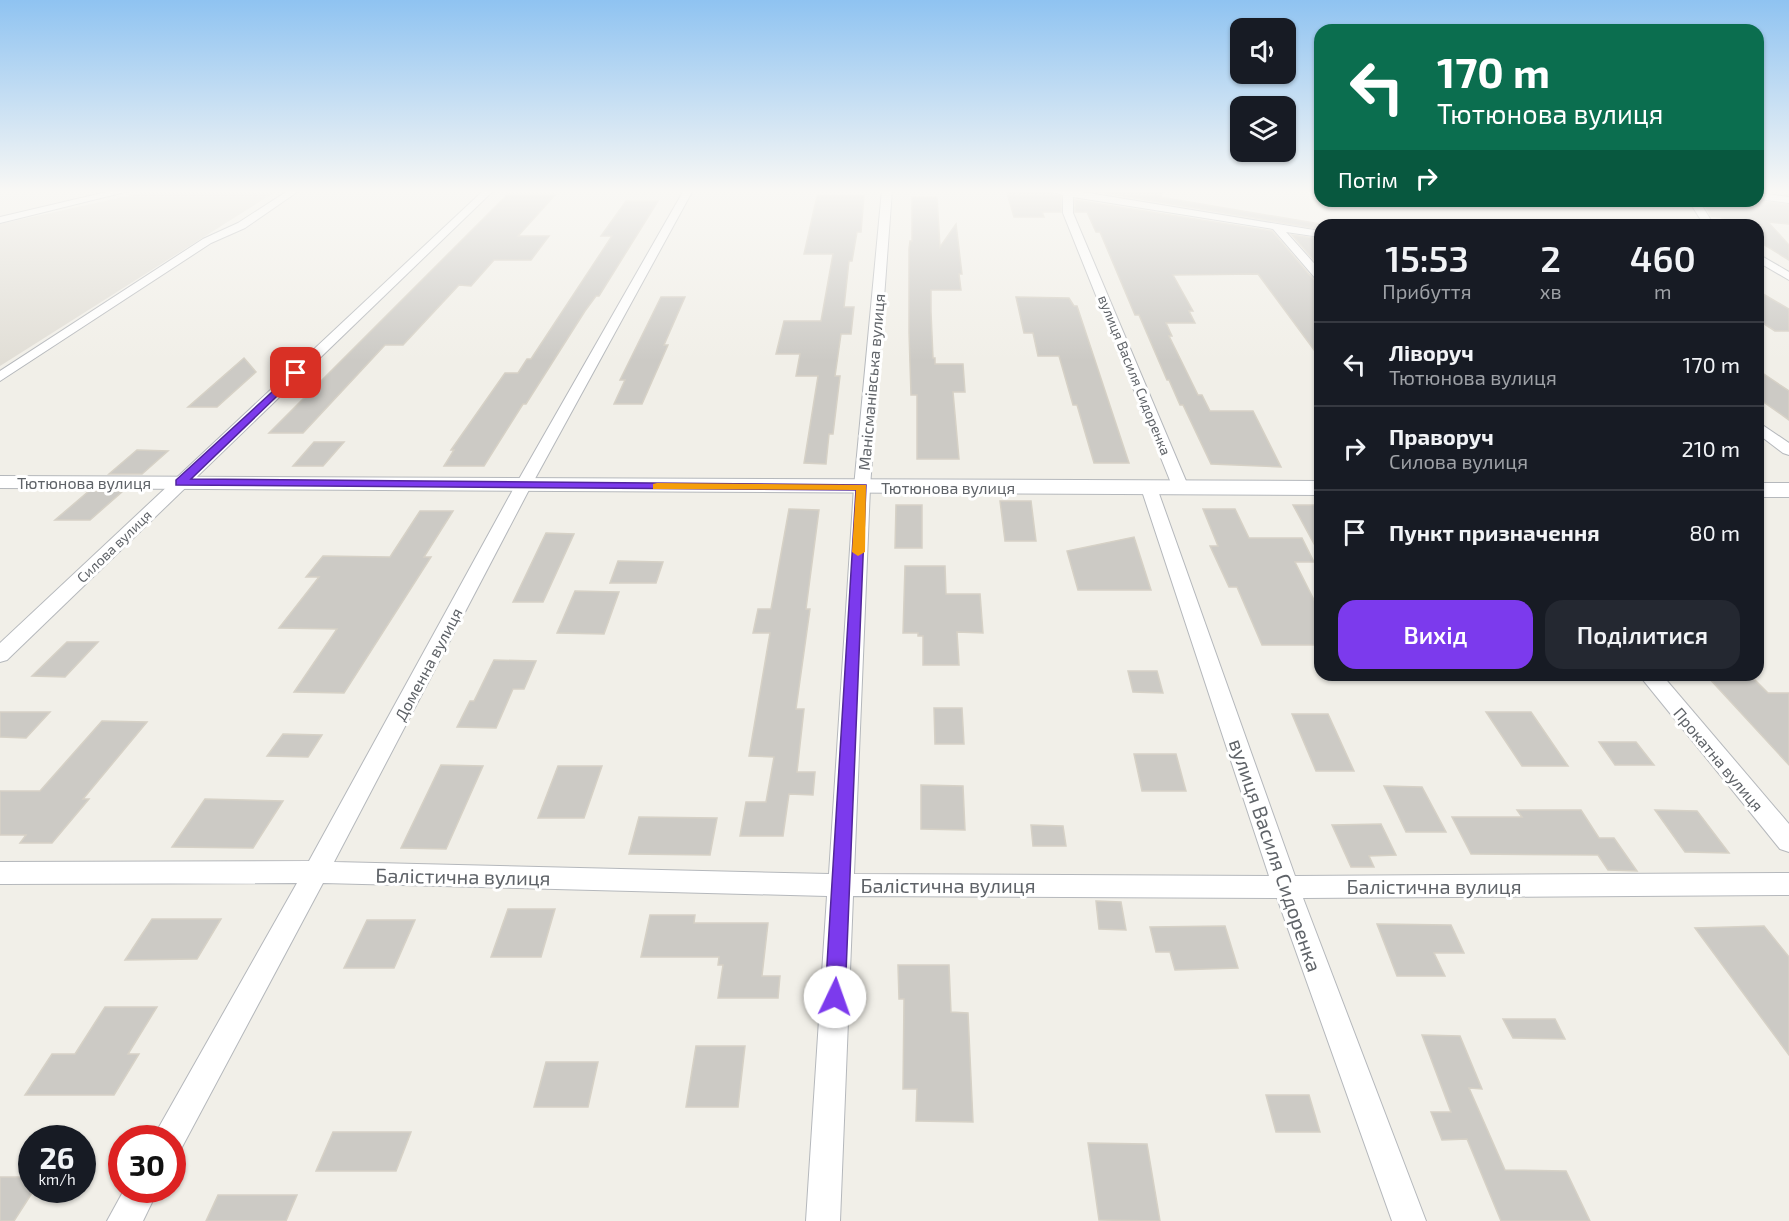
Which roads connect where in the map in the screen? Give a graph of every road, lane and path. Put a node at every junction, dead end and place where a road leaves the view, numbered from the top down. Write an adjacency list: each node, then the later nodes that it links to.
1 (198, 247): 10 (street)
2 (430, 247): 14 (street, Силова вулиця)
3 (657, 247): 15 (street, Доменна вулиця)
4 (882, 247): 16 (street, Манісманівська вулиця)
5 (1082, 247): 18 (street, вулиця Василя Сидоренка)
6 (1294, 247): 8 (street)
7 (1764, 261): 9 (street)
8 (1314, 270)
9 (1789, 277)
10 (0, 377)
11 (1764, 431): 12 (street)
12 (1789, 450)
13 (0, 482): 14 (street, Тютюнова вулиця)
14 (180, 482): 15 (street, Тютюнова вулиця); 22 (street, Силова вулиця)
15 (523, 486): 16 (street, Тютюнова вулиця); 25 (street, Доменна вулиця)
16 (862, 487): 17 (street, Тютюнова вулиця); 28 (street, Манісманівська вулиця)
17 (1149, 488): 18 (street, Тютюнова вулиця); 29 (street, вулиця Василя Сидоренка)
18 (1181, 488): 19 (street, Тютюнова вулиця)
19 (1314, 488)
20 (1764, 490): 21 (street)
21 (1789, 490)
22 (0, 655)
23 (1655, 681): 24 (street, Прокатна вулиця)
24 (1789, 842)
25 (316, 872): 26 (street, Балістична вулиця); 28 (street, Балістична вулиця); 30 (street, Доменна вулиця)
26 (0, 873)
27 (1789, 884): 29 (street, Балістична вулиця)
28 (842, 885): 29 (street, Балістична вулиця); 33 (street, Манісманівська вулиця)
29 (1286, 887): 34 (street, вулиця Василя Сидоренка)
30 (177, 1125)
31 (134, 1203): 32 (street)
32 (124, 1221)
33 (823, 1221)
34 (1408, 1221)

